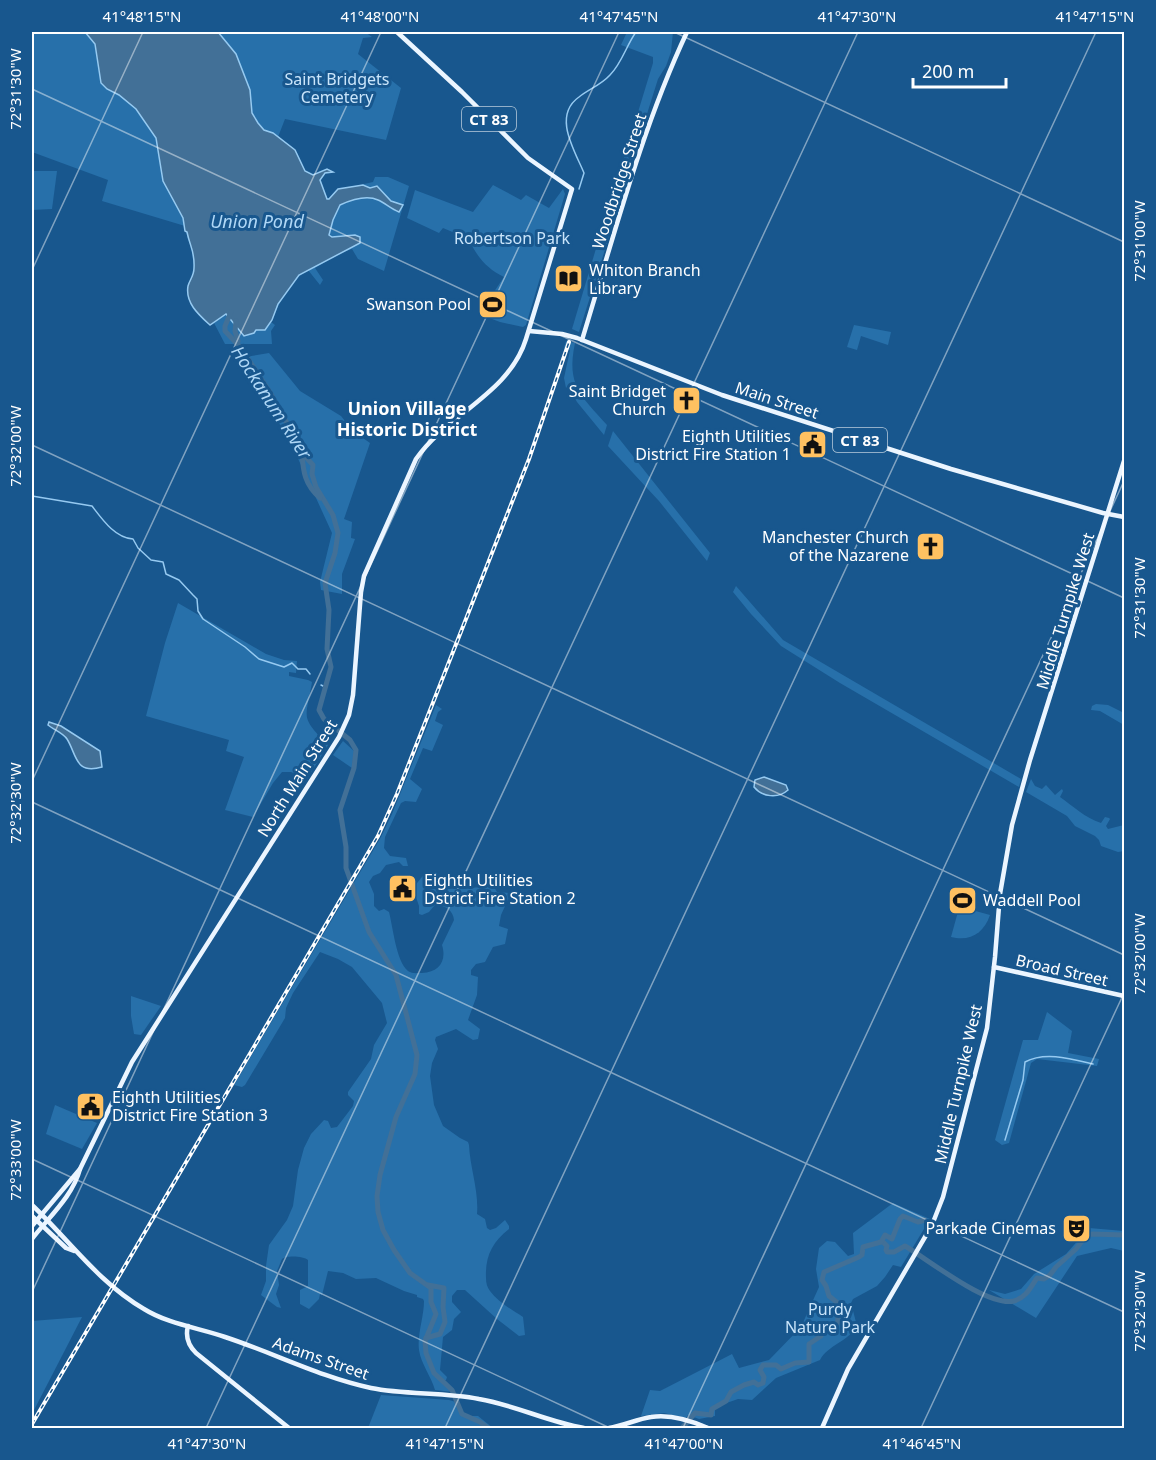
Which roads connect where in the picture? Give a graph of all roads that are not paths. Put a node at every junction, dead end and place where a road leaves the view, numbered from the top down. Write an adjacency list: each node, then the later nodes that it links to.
1 (397, 32): 3 (main road, North Main Street / CT 83)
2 (687, 32): 4 (main road, Woodbridge Street)
3 (529, 331): 4 (main road, Main Street / CT 83); 10 (main road, North Main Street)
4 (582, 340): 6 (main road, Main Street / CT 83)
5 (1125, 461): 6 (main road, Middle Turnpike West)
6 (1107, 514): 7 (main road, Main Street / CT 83); 8 (main road, Middle Turnpike West)
7 (1125, 517)
8 (994, 967): 9 (main road, Broad Street); 24 (main road, Middle Turnpike West)
9 (1125, 996)
10 (80, 1169): 12 (main road); 14 (main road)
11 (32, 1205): 12 (main road, Adams Street)
12 (41, 1214): 13 (main road); 14 (main road, Adams Street)
13 (34, 1218): 15 (main road); 16 (main road, Adams Street)
14 (47, 1220): 16 (main road); 18 (main road, Adams Street)
15 (32, 1226)
16 (42, 1226): 17 (main road); 18 (main road, Adams Street)
17 (32, 1239)
18 (74, 1251): 19 (main road, Adams Street)
19 (188, 1326): 20 (main road); 21 (main road, Adams Street)
20 (289, 1428)
21 (584, 1428)
22 (609, 1428): 23 (main road)
23 (708, 1428)
24 (822, 1428)

